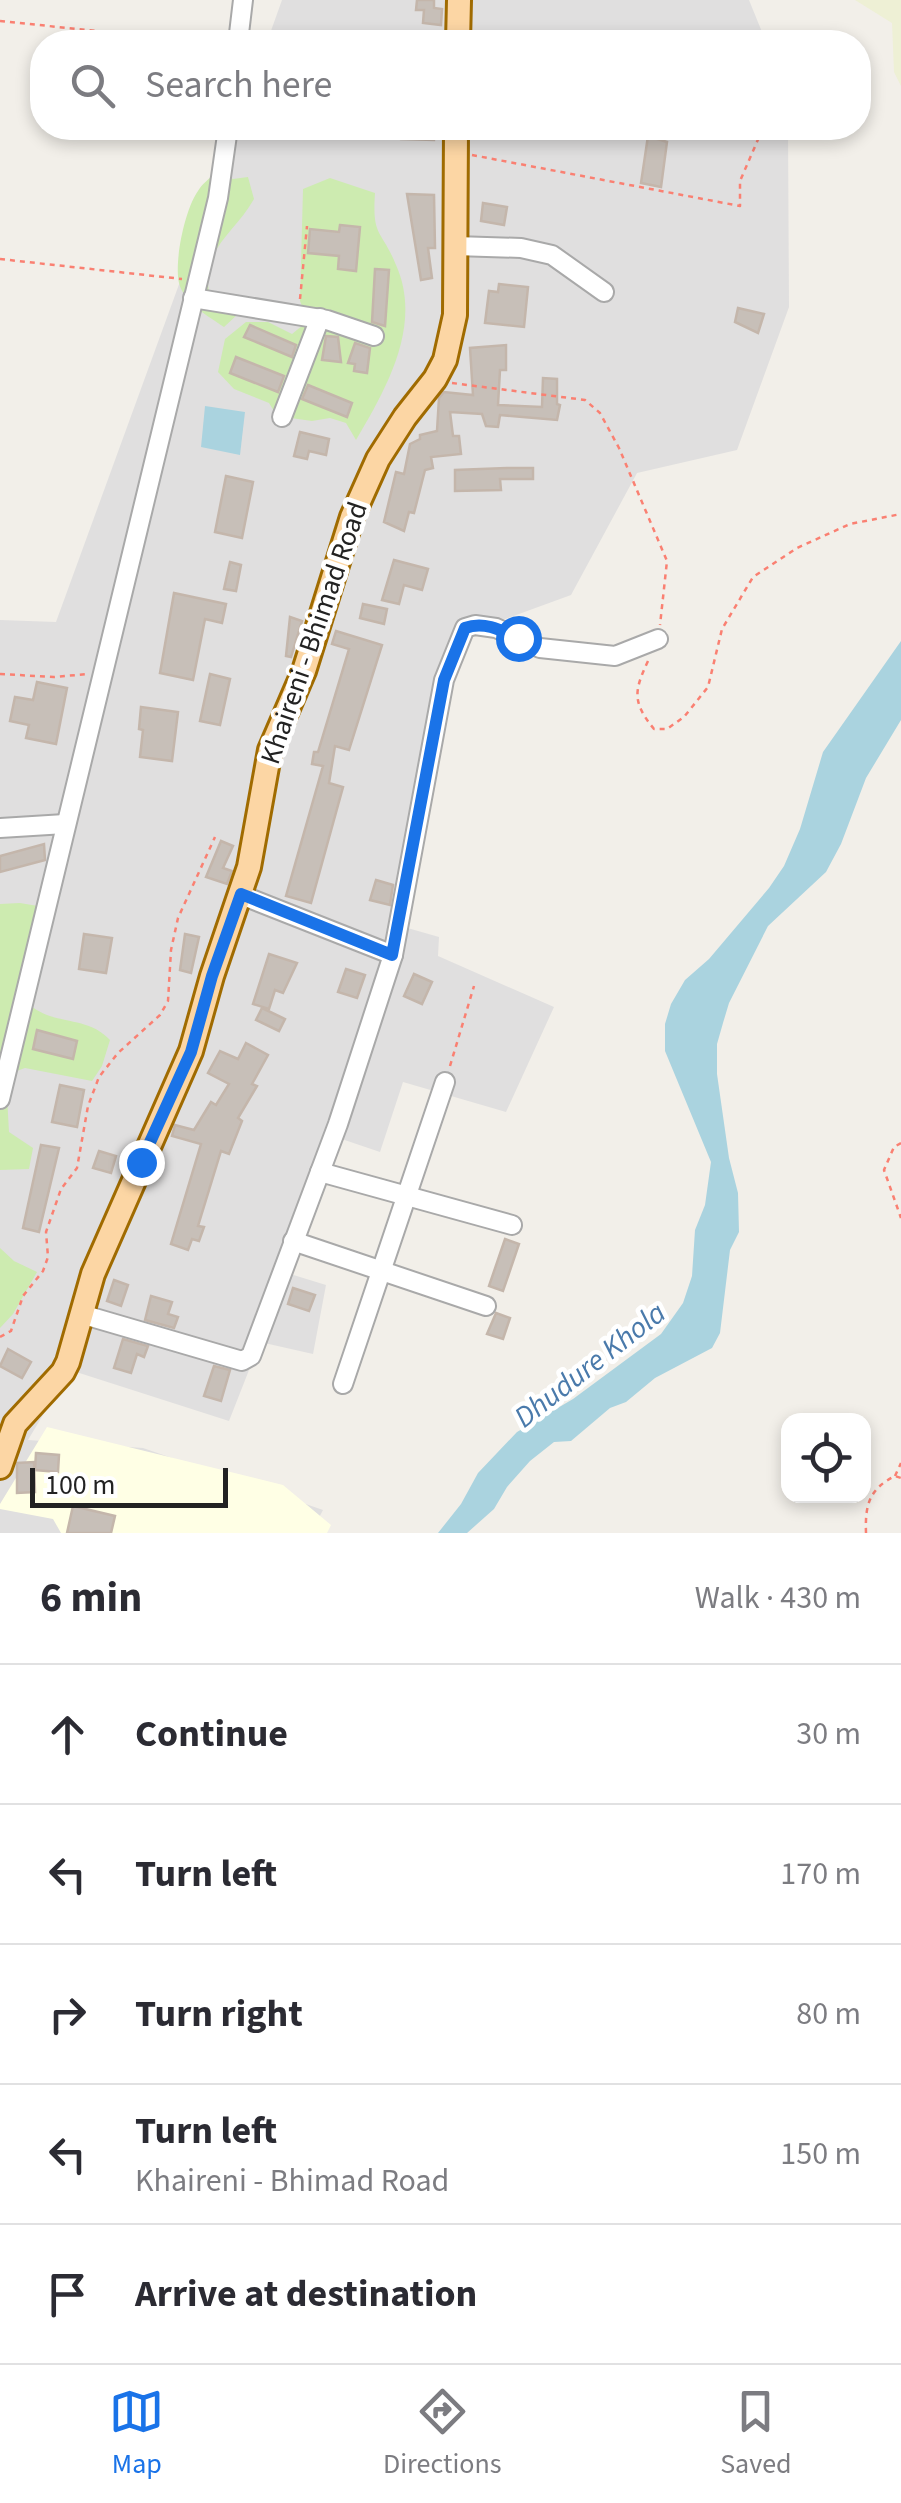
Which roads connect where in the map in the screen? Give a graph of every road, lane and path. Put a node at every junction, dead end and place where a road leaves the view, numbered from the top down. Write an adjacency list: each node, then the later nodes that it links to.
1 (244, 0): 5 (street)
2 (460, 0): 6 (main road)
3 (0, 22): 4 (path)
4 (82, 30)
5 (240, 30)
6 (459, 30)
7 (226, 140): 15 (street)
8 (456, 140): 10 (main road, Khaireni - Bhimad Road)
9 (758, 140): 10 (path)
10 (456, 152): 12 (main road, Khaireni - Bhimad Road)
11 (308, 226): 16 (path)
12 (456, 246): 14 (street); 19 (main road, Khaireni - Bhimad Road)
13 (0, 260): 15 (path)
14 (604, 292)
15 (194, 293): 16 (street); 23 (street)
16 (298, 314): 17 (street)
17 (320, 318): 18 (street); 20 (street)
18 (374, 336)
19 (436, 379): 22 (path); 28 (main road, Khaireni - Bhimad Road)
20 (282, 418)
21 (901, 514): 22 (path)
22 (658, 639): 29 (street)
23 (102, 673): 24 (path); 25 (street)
24 (0, 674)
25 (65, 824): 26 (street); 31 (street)
26 (0, 828)
27 (215, 837): 43 (path)
28 (241, 894): 29 (street); 42 (main road, Khaireni - Bhimad Road)
29 (392, 955): 35 (street)
30 (474, 986): 32 (path)
31 (3, 1070): 33 (street)
32 (446, 1082): 36 (street)
33 (0, 1100)
34 (901, 1144): 37 (path)
35 (320, 1172): 36 (street); 39 (street)
36 (409, 1194): 38 (street); 40 (street)
37 (901, 1218)
38 (512, 1226)
39 (293, 1240): 40 (street); 42 (street)
40 (384, 1271): 41 (street); 44 (street)
41 (486, 1306)
42 (80, 1314): 46 (main road, Khaireni - Bhimad Road)
43 (0, 1337)
44 (344, 1384)
45 (901, 1464): 47 (path)
46 (0, 1467)
47 (895, 1476): 48 (path); 49 (path)
48 (901, 1478)
49 (866, 1533)

